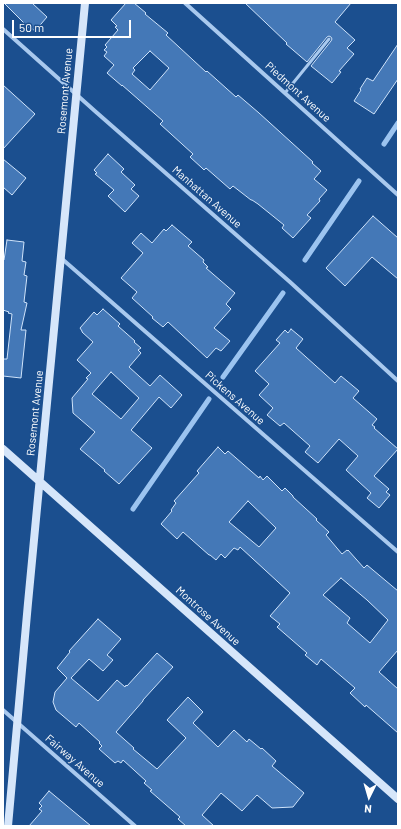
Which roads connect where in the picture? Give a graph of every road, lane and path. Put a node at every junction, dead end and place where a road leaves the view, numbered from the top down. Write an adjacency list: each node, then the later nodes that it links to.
1 (85, 3): 6 (street, Rosemont Avenue)
2 (185, 3): 5 (street, Piedmont Avenue)
3 (3, 29): 6 (street, Manhattan Avenue)
4 (329, 40): 5 (lane)
5 (285, 93): 7 (street, Piedmont Avenue)
6 (76, 94): 8 (street, Rosemont Avenue); 9 (street, Manhattan Avenue)
7 (398, 195)
8 (61, 258): 11 (street, Rosemont Avenue); 12 (street, Pickens Avenue)
9 (398, 381)
10 (3, 449): 11 (street, Montrose Avenue)
11 (39, 482): 14 (street, Rosemont Avenue); 15 (street, Montrose Avenue)
12 (398, 552)
13 (3, 710): 14 (street, Fairway Avenue)
14 (18, 722): 16 (street, Rosemont Avenue); 17 (street, Fairway Avenue)
15 (398, 799)
16 (8, 826)
17 (135, 826)

